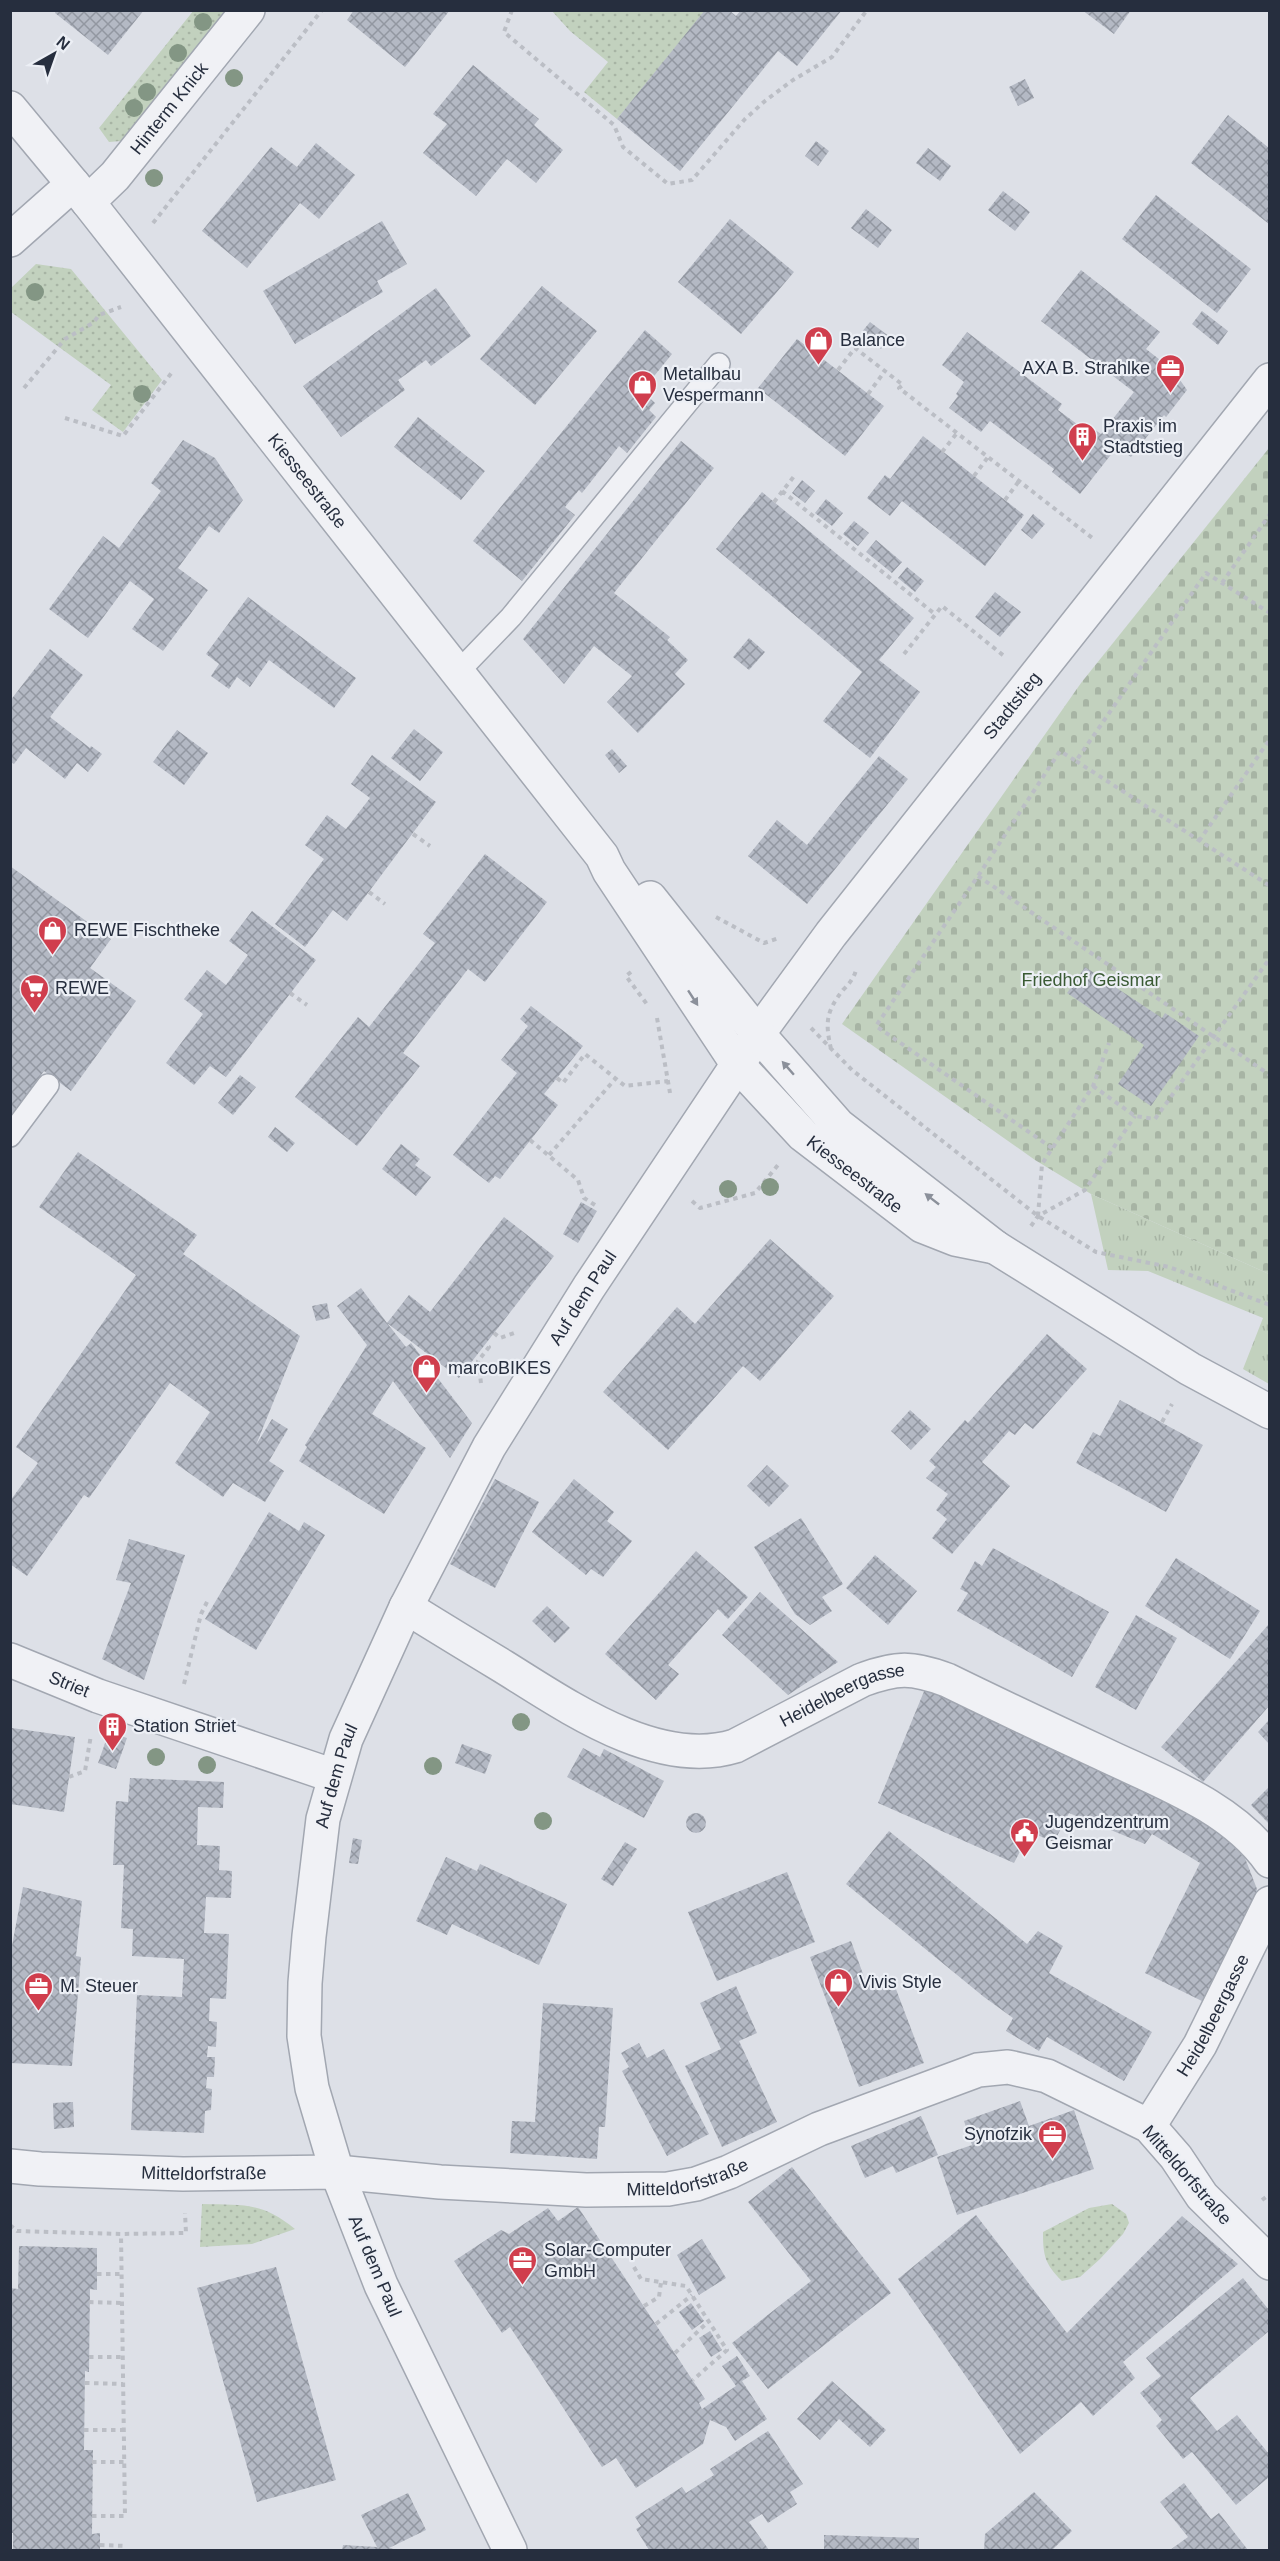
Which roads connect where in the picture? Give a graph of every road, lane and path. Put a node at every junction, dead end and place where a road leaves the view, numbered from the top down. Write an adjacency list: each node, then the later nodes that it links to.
1 (248, 10): 6 (street, Hinterm Knick)
2 (322, 10): 7 (path)
3 (512, 10): 4 (path)
4 (867, 10)
5 (10, 108): 6 (street, Kiesseestraße)
6 (80, 193): 8 (street, Hinterm Knick); 33 (street, Kiesseestraße)
7 (153, 223)
8 (10, 240)
9 (122, 307): 15 (path)
10 (719, 364): 33 (lane)
11 (174, 370): 17 (path)
12 (838, 370): 13 (path)
13 (885, 371): 16 (path); 18 (path)
14 (1269, 380): 28 (street, Stadtstieg)
15 (24, 388)
16 (868, 393)
17 (65, 418)
18 (957, 433): 19 (path); 20 (path)
19 (942, 452)
20 (988, 457): 22 (path); 23 (path)
21 (795, 475): 24 (path)
22 (974, 476)
23 (1019, 482): 25 (path); 28 (path)
24 (782, 491): 26 (path); 31 (path)
25 (1005, 500)
26 (774, 502)
27 (1269, 514): 29 (path)
28 (1124, 563): 34 (street, Stadtstieg)
29 (1222, 583): 30 (path); 36 (path)
30 (1269, 613)
31 (936, 615): 32 (path); 34 (path)
32 (904, 654)
33 (459, 671): 40 (street, Kiesseestraße)
34 (1032, 678): 49 (street, Stadtstieg)
35 (1269, 739): 38 (path)
36 (1076, 761): 38 (path); 41 (path)
37 (413, 834): 39 (path)
38 (1199, 841): 42 (path)
39 (430, 846)
40 (602, 856): 49 (street, Kiesseestraße); 53 (street, Kiesseestraße, one-way to 53)
41 (978, 876): 50 (path); 64 (path)
42 (1269, 886)
43 (369, 892): 44 (path)
44 (385, 904)
45 (1269, 958): 50 (path)
46 (855, 976): 52 (path)
47 (290, 993): 48 (path)
48 (307, 1005)
49 (758, 1034): 53 (street); 68 (street, Kiesseestraße, one-way to 49)
50 (1214, 1036): 55 (path); 61 (path)
51 (1109, 1043): 60 (path)
52 (831, 1049)
53 (738, 1065): 67 (street, Auf dem Paul); 68 (street, Kiesseestraße)
54 (852, 1070): 66 (path)
55 (1269, 1075)
56 (557, 1078): 57 (path)
57 (616, 1078): 58 (path); 65 (path)
58 (668, 1081)
59 (48, 1085): 62 (lane)
60 (1093, 1086): 61 (path); 64 (path)
61 (1134, 1116): 66 (path)
62 (10, 1136)
63 (530, 1140): 65 (path)
64 (1052, 1148): 66 (path)
65 (549, 1155): 67 (path)
66 (1038, 1216): 68 (path); 69 (path)
67 (628, 1227): 76 (street, Auf dem Paul)
68 (1003, 1252): 74 (street, Kiesseestraße)
69 (1269, 1305)
70 (518, 1331): 71 (path)
71 (494, 1333)
72 (485, 1345): 73 (path)
73 (478, 1361)
74 (1269, 1412)
75 (208, 1600): 79 (path)
76 (406, 1607): 80 (street, Auf dem Paul); 82 (street, Heidelbeergasse)
77 (10, 1660): 78 (street, Striet)
78 (98, 1696): 79 (street, Striet); 81 (path)
79 (174, 1722): 80 (street, Striet)
80 (334, 1776): 86 (street, Auf dem Paul)
81 (69, 1777)
82 (1269, 1861)
83 (1269, 1903): 84 (street, Heidelbeergasse)
84 (1149, 2126): 86 (street, Mitteldorfstraße); 90 (street, Mitteldorfstraße)
85 (10, 2166): 87 (street, Mitteldorfstraße)
86 (337, 2172): 87 (street, Mitteldorfstraße); 114 (street, Auf dem Paul)
87 (183, 2174): 89 (path)
88 (10, 2225): 89 (path)
89 (120, 2234): 93 (path)
90 (1269, 2263)
91 (634, 2267): 94 (path)
92 (97, 2274): 93 (path)
93 (121, 2274): 97 (path)
94 (662, 2282): 95 (path); 98 (path)
95 (692, 2295): 99 (path); 100 (path)
96 (90, 2302): 97 (path)
97 (122, 2303): 103 (path)
98 (644, 2306)
99 (709, 2321): 101 (path); 104 (path)
100 (656, 2324)
101 (675, 2353)
102 (89, 2357): 103 (path)
103 (123, 2357): 106 (path)
104 (693, 2380)
105 (85, 2383): 106 (path)
106 (123, 2384): 108 (path)
107 (84, 2430): 108 (path)
108 (124, 2430): 110 (path)
109 (92, 2462): 110 (path)
110 (125, 2462): 111 (path)
111 (92, 2516)
112 (100, 2546): 113 (path)
113 (126, 2546)
114 (510, 2550)

